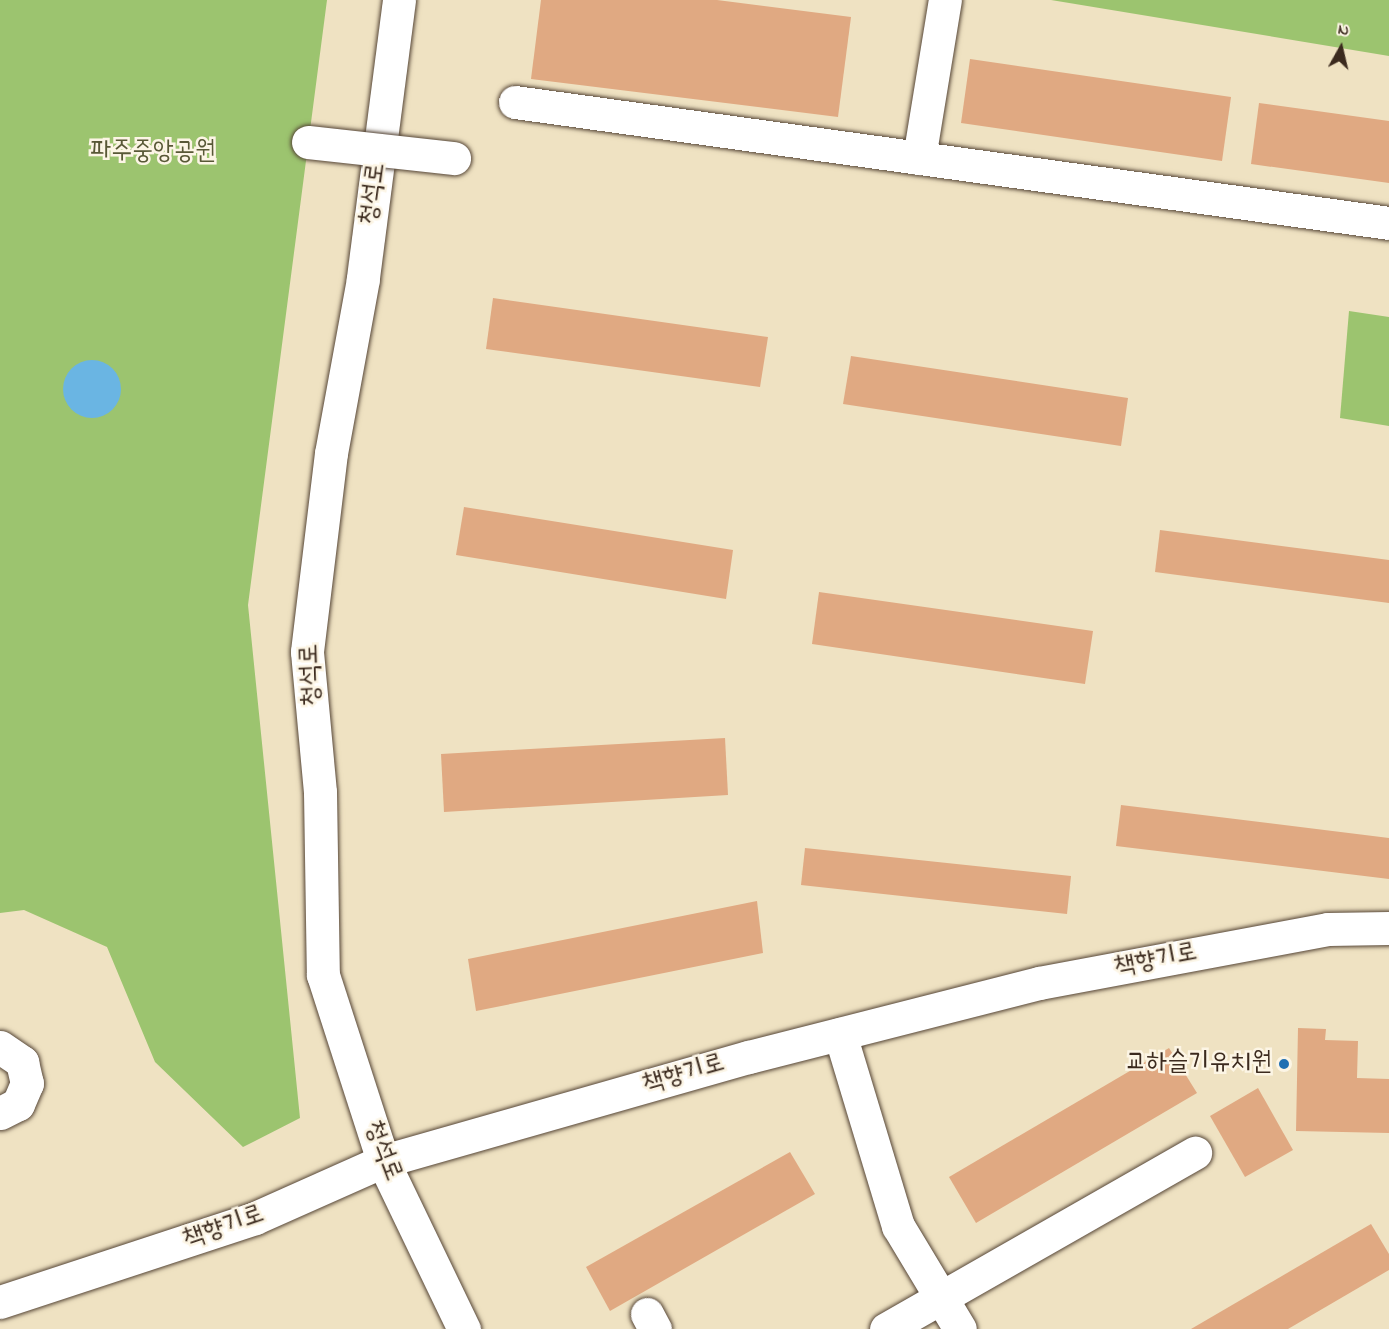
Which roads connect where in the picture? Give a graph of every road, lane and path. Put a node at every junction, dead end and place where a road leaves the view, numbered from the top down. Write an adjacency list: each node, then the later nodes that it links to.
1 (399, 0): 13 (street, 청석로)
2 (945, 0): 6 (street)
3 (515, 102): 6 (street)
4 (308, 142): 5 (street, bridge)
5 (454, 158)
6 (919, 158): 7 (street)
7 (1389, 223)
8 (1389, 928): 9 (street, 책향기로)
9 (840, 1034): 13 (street, 책향기로); 14 (street)
10 (0, 1047): 11 (street)
11 (0, 1113)
12 (1195, 1153): 14 (street)
13 (383, 1161): 15 (street, 책향기로); 16 (street, 청석로)
14 (939, 1300): 17 (street); 18 (street)
15 (0, 1302)
16 (464, 1329)
17 (886, 1329)
18 (960, 1329)

